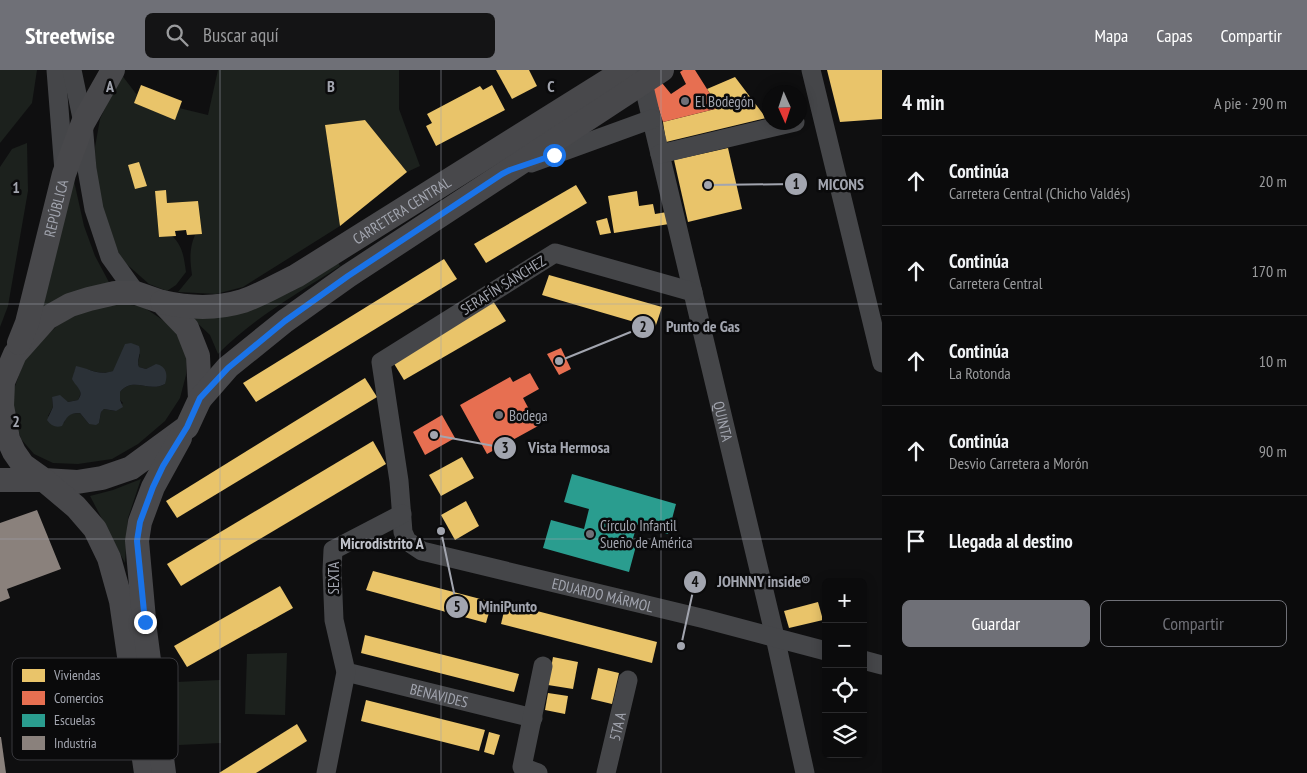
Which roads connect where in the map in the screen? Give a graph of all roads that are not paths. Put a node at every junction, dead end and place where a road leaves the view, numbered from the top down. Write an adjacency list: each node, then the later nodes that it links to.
1 (56, 70): 14 (street)
2 (72, 70): 10 (street)
3 (112, 70): 10 (main road, REPÚBLICA)
4 (662, 70): 6 (main road, CARRETERA CENTRAL)
5 (811, 70): 7 (street)
6 (636, 74): 8 (street, QUINTA); 13 (main road, CARRETERA CENTRAL); 17 (main road, CARRETERA CENTRAL)
7 (822, 116): 9 (street); 18 (street)
8 (652, 119): 12 (street, QUINTA); 13 (street)
9 (807, 120)
10 (83, 123): 14 (main road, REPÚBLICA); 16 (street)
11 (762, 130): 12 (street)
12 (660, 154): 15 (street, QUINTA)
13 (510, 170): 22 (main road, CARRETERA CENTRAL)
14 (64, 174): 19 (main road, REPÚBLICA)
15 (693, 292): 26 (street, SERAFÍN SÁNCHEZ); 28 (street, QUINTA)
16 (136, 293): 17 (main road, CARRETERA CENTRAL); 19 (main road)
17 (162, 302): 22 (main road)
18 (876, 317): 20 (street)
19 (15, 354): 21 (main road, REPÚBLICA)
20 (882, 363)
21 (1, 384): 25 (main road)
22 (200, 398): 23 (main road)
23 (187, 427): 25 (main road); 27 (main road)
24 (0, 480): 25 (main road)
25 (44, 480): 27 (main road)
26 (402, 514): 28 (street, EDUARDO MÁRMOL); 35 (street, SEXTA)
27 (136, 632): 30 (main road); 31 (main road)
28 (775, 637): 29 (street, EDUARDO MÁRMOL); 45 (street, QUINTA)
29 (822, 650)
30 (138, 658)
31 (141, 658)
32 (867, 661): 33 (street)
33 (882, 665)
34 (543, 666): 37 (street)
35 (346, 672): 37 (street, BENAVIDES); 42 (street, SEXTA)
36 (628, 680): 44 (street, 5TA A)
37 (533, 718): 43 (street)
38 (145, 760): 40 (main road)
39 (161, 760): 41 (main road)
40 (146, 773)
41 (164, 773)
42 (326, 773)
43 (538, 773)
44 (606, 773)
45 (805, 773)

